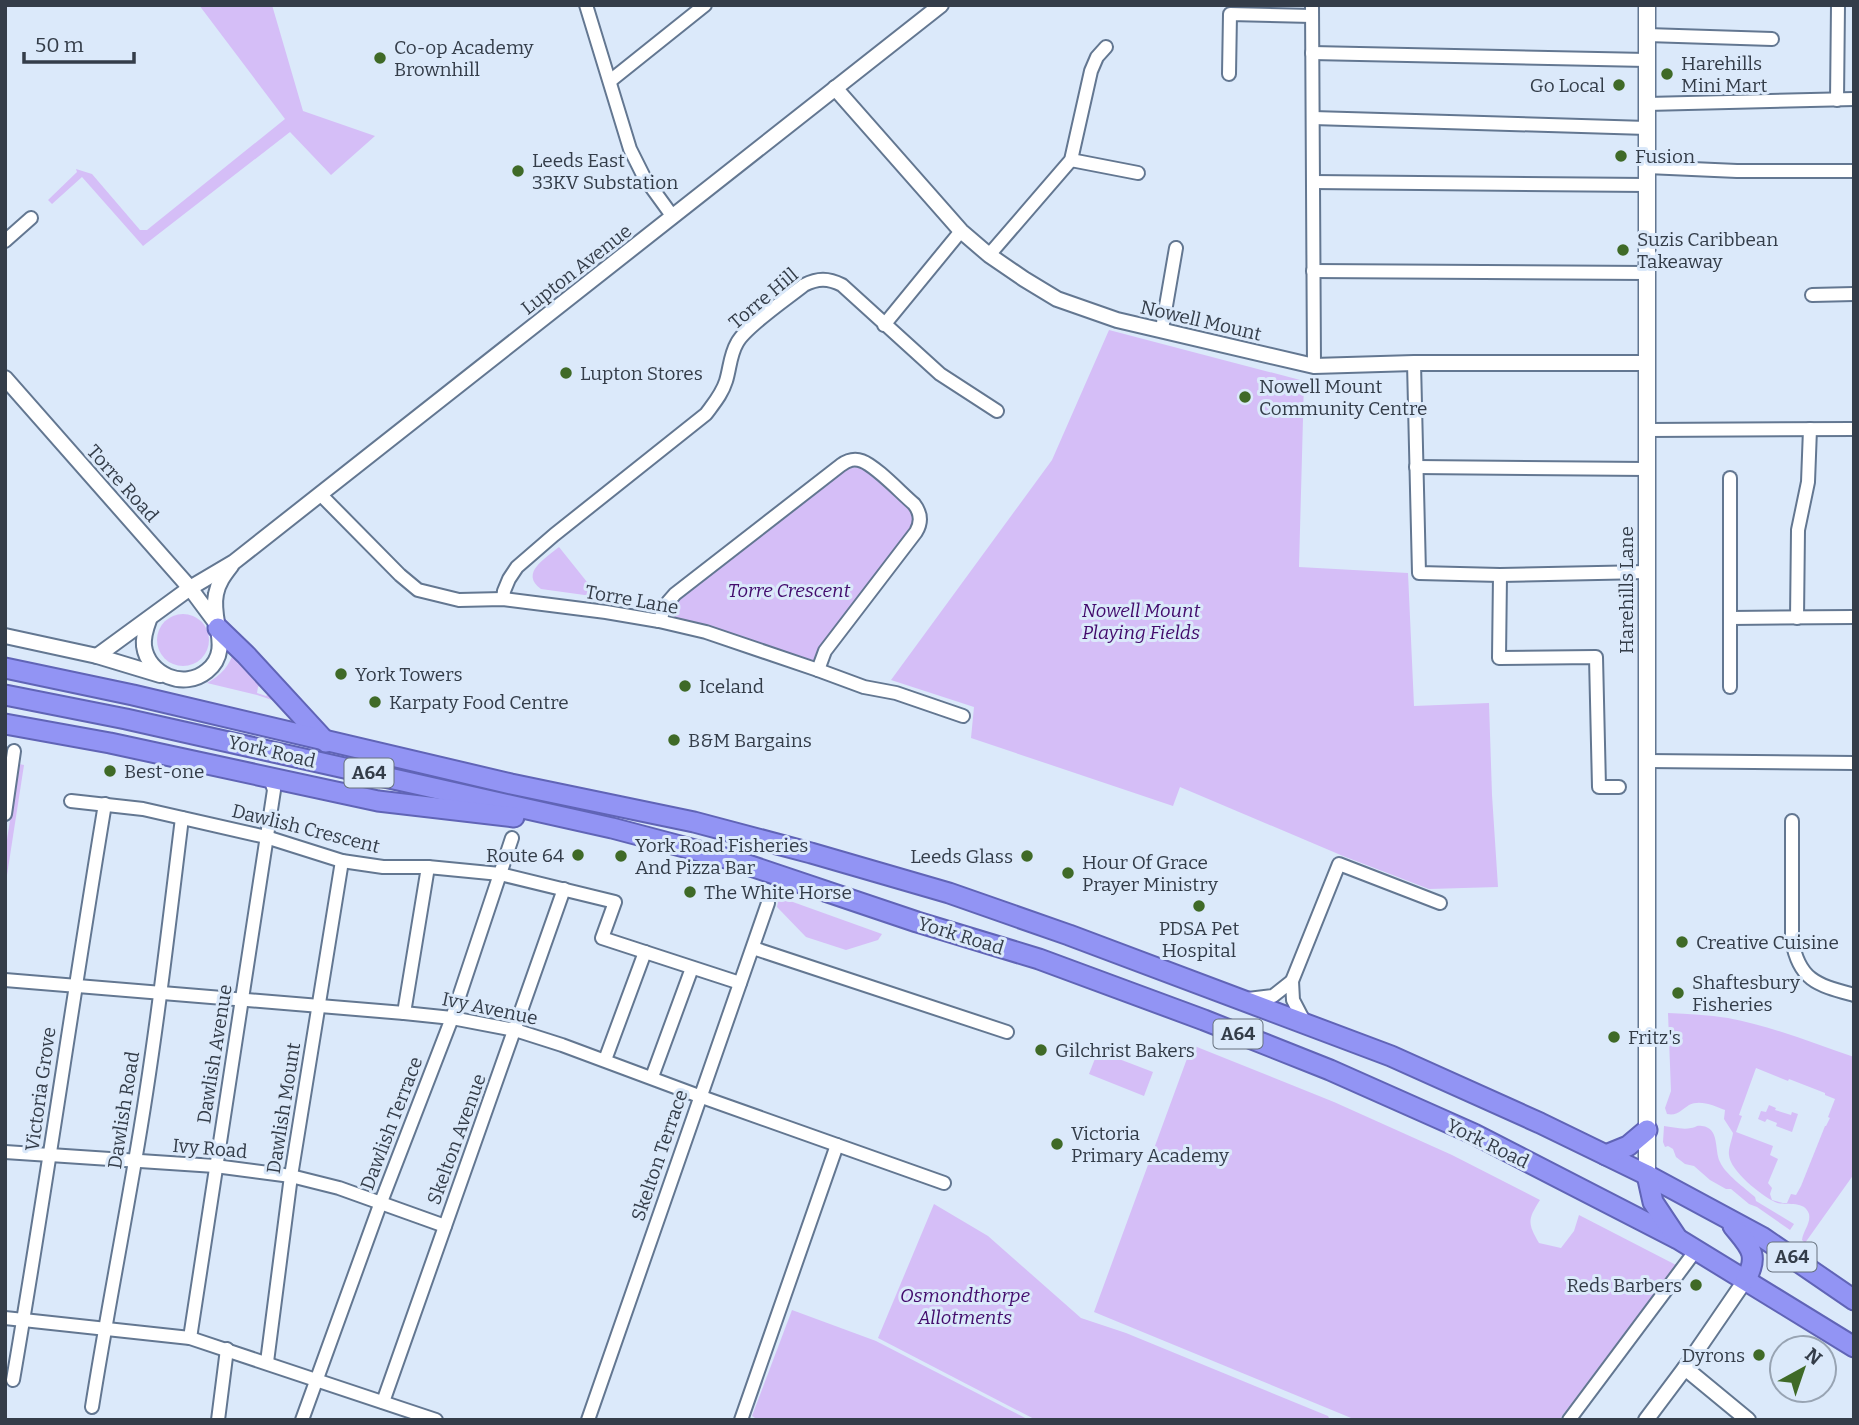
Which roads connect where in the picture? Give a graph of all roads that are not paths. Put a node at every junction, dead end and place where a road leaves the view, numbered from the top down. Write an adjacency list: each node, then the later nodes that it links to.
1 (586, 5): 13 (street)
2 (705, 5): 13 (street)
3 (941, 5): 14 (street, Lupton Avenue)
4 (1647, 5): 7 (main road, Harehills Lane)
5 (1838, 5): 16 (street)
6 (1312, 11): 10 (street); 12 (street)
7 (1647, 35): 8 (street); 11 (main road, Harehills Lane)
8 (1772, 39)
9 (1106, 47): 20 (street)
10 (1312, 53): 11 (street); 18 (street)
11 (1647, 60): 17 (main road, Harehills Lane)
12 (1229, 74)
13 (610, 81): 26 (street)
14 (835, 88): 26 (street, Lupton Avenue); 28 (street, Nowell Mount)
15 (1854, 99): 16 (street)
16 (1837, 100): 17 (street)
17 (1647, 104): 19 (main road, Harehills Lane)
18 (1313, 118): 19 (street); 24 (street)
19 (1647, 128): 21 (main road, Harehills Lane)
20 (1071, 160): 23 (street); 31 (street)
21 (1647, 167): 22 (street); 25 (main road, Harehills Lane)
22 (1854, 171)
23 (1138, 173)
24 (1313, 182): 25 (street); 32 (street)
25 (1647, 185): 33 (main road, Harehills Lane)
26 (673, 217): 49 (street, Lupton Avenue)
27 (31, 218): 29 (street)
28 (961, 231): 31 (street, Nowell Mount); 36 (street)
29 (5, 241)
30 (1175, 248): 37 (street)
31 (989, 254): 37 (street, Nowell Mount)
32 (1313, 271): 33 (street); 40 (street)
33 (1647, 274): 39 (main road, Harehills Lane)
34 (1854, 294): 35 (street)
35 (1812, 295)
36 (884, 325): 42 (street, Torre Hill); 54 (street, Torre Hill)
37 (1161, 329): 40 (street, Nowell Mount)
38 (1415, 363): 39 (street, Nowell Mount); 40 (street, Nowell Mount); 46 (street)
39 (1647, 363): 45 (main road, Harehills Lane)
40 (1314, 366)
41 (5, 378): 53 (street, Torre Road)
42 (997, 411)
43 (1810, 429): 44 (street); 45 (street); 58 (street)
44 (1854, 429)
45 (1647, 430): 47 (main road, Harehills Lane)
46 (1416, 467): 47 (street); 52 (street)
47 (1647, 469): 51 (main road, Harehills Lane)
48 (1730, 478): 57 (street)
49 (321, 495): 50 (street, Lupton Avenue); 54 (street, Torre Lane)
50 (234, 562): 53 (street, Lupton Avenue); 61 (street, Lupton Avenue)
51 (1647, 572): 52 (street); 73 (main road, Harehills Lane)
52 (1500, 575): 76 (street)
53 (190, 588): 55 (street, Lupton Avenue); 61 (street, Torre Road)
54 (503, 599): 60 (street, Torre Lane)
55 (163, 608): 59 (street, Lupton Avenue); 61 (street)
56 (1854, 617): 58 (street)
57 (1730, 618): 58 (street); 67 (street)
58 (1797, 618)
59 (149, 620): 63 (street, Lupton Avenue); 66 (street)
60 (659, 621): 65 (street, Torre Lane); 65 (street)
61 (215, 622): 66 (street, Lupton Avenue); 71 (highway, A64)
62 (5, 636): 63 (street)
63 (97, 656): 66 (street)
64 (5, 668): 71 (highway, York Road / A64)
65 (818, 670): 69 (street, Torre Lane)
66 (168, 677)
67 (1730, 687)
68 (5, 695): 82 (highway, York Road / A64)
69 (963, 716)
70 (5, 724): 75 (highway)
71 (327, 742): 101 (highway, York Road / A64)
72 (14, 751): 79 (street)
73 (1647, 761): 74 (street); 111 (main road, Harehills Lane)
74 (1854, 763)
75 (270, 778): 82 (highway); 83 (street, Dawlish Avenue)
76 (1619, 787)
77 (71, 801): 78 (street, Dawlish Crescent)
78 (105, 804): 80 (street, Dawlish Crescent); 97 (street, Victoria Grove)
79 (5, 814)
80 (182, 818): 83 (street, Dawlish Crescent); 98 (street, Dawlish Road)
81 (1792, 821): 99 (street)
82 (612, 828): 124 (highway, York Road / A64)
83 (266, 837): 85 (street, Dawlish Crescent); 100 (street, Dawlish Avenue)
84 (512, 838): 87 (street, Dawlish Terrace)
85 (342, 861): 86 (street, Dawlish Crescent); 102 (street, Dawlish Mount)
86 (428, 867): 87 (street, Dawlish Crescent); 103 (street)
87 (500, 874): 88 (street, Dawlish Crescent); 104 (street, Dawlish Terrace)
88 (565, 889): 92 (street, Dawlish Crescent); 106 (street, Skelton Avenue)
89 (768, 904): 91 (street, Skelton Terrace)
90 (1440, 904): 95 (street)
91 (753, 948): 96 (street, Skelton Terrace); 107 (street)
92 (645, 952): 93 (street); 108 (street)
93 (692, 968): 96 (street); 109 (street)
94 (5, 980): 97 (street, Ivy Avenue)
95 (1292, 981): 101 (street); 105 (street)
96 (740, 983): 110 (street, Skelton Terrace)
97 (74, 986): 98 (street, Ivy Avenue); 114 (street, Victoria Grove)
98 (161, 993): 100 (street, Ivy Avenue); 116 (street, Dawlish Road)
99 (1854, 995)
100 (243, 999): 102 (street, Ivy Avenue); 117 (street, Dawlish Avenue)
101 (1244, 1000): 105 (highway, York Road / A64)
102 (319, 1006): 103 (street, Ivy Avenue); 119 (street, Dawlish Mount)
103 (404, 1013): 104 (street, Ivy Avenue)
104 (452, 1018): 106 (street, Ivy Avenue); 121 (street, Dawlish Terrace)
105 (1305, 1023): 115 (highway, York Road / A64)
106 (515, 1030): 108 (street, Ivy Avenue); 123 (street, Skelton Avenue)
107 (1007, 1032)
108 (605, 1060): 109 (street, Ivy Avenue)
109 (652, 1077): 110 (street, Ivy Avenue)
110 (699, 1096): 112 (street, Ivy Avenue); 143 (street, Skelton Terrace)
111 (1647, 1130): 115 (highway); 118 (main road, Harehills Lane)
112 (837, 1145): 120 (street, Ivy Avenue); 144 (street)
113 (5, 1152): 114 (street, Ivy Road)
114 (50, 1155): 116 (street, Ivy Road); 129 (street, Victoria Grove)
115 (1606, 1155): 118 (highway, York Road / A64)
116 (135, 1160): 117 (street, Ivy Road); 130 (street, Dawlish Road)
117 (215, 1166): 119 (street, Ivy Road); 131 (street, Dawlish Avenue)
118 (1647, 1175): 122 (highway, York Road / A64); 124 (highway)
119 (291, 1176): 121 (street, Ivy Road); 134 (street, Dawlish Mount)
120 (944, 1183)
121 (381, 1202): 123 (street, Ivy Road); 137 (street, Dawlish Terrace)
122 (1727, 1218): 126 (highway); 127 (highway, York Road / A64)
123 (445, 1226): 138 (street, Skelton Avenue)
124 (1678, 1239): 125 (highway, York Road / A64)
125 (1696, 1250): 126 (highway, York Road / A64); 145 (street)
126 (1745, 1279): 132 (highway, York Road / A64); 135 (street)
127 (1854, 1300)
128 (5, 1318): 129 (street)
129 (24, 1320): 130 (street); 136 (street, Victoria Grove)
130 (104, 1328): 131 (street); 139 (street, Dawlish Road)
131 (190, 1338): 133 (street)
132 (1854, 1346)
133 (227, 1349): 134 (street); 140 (street)
134 (267, 1362): 137 (street)
135 (1685, 1368): 146 (street); 147 (street)
136 (13, 1380)
137 (317, 1380): 138 (street); 141 (street, Dawlish Terrace)
138 (383, 1402): 142 (street)
139 (92, 1407)
140 (218, 1420)
141 (302, 1420)
142 (436, 1420)
143 (587, 1420)
144 (741, 1420)
145 (1569, 1420)
146 (1646, 1420)
147 (1748, 1420)

